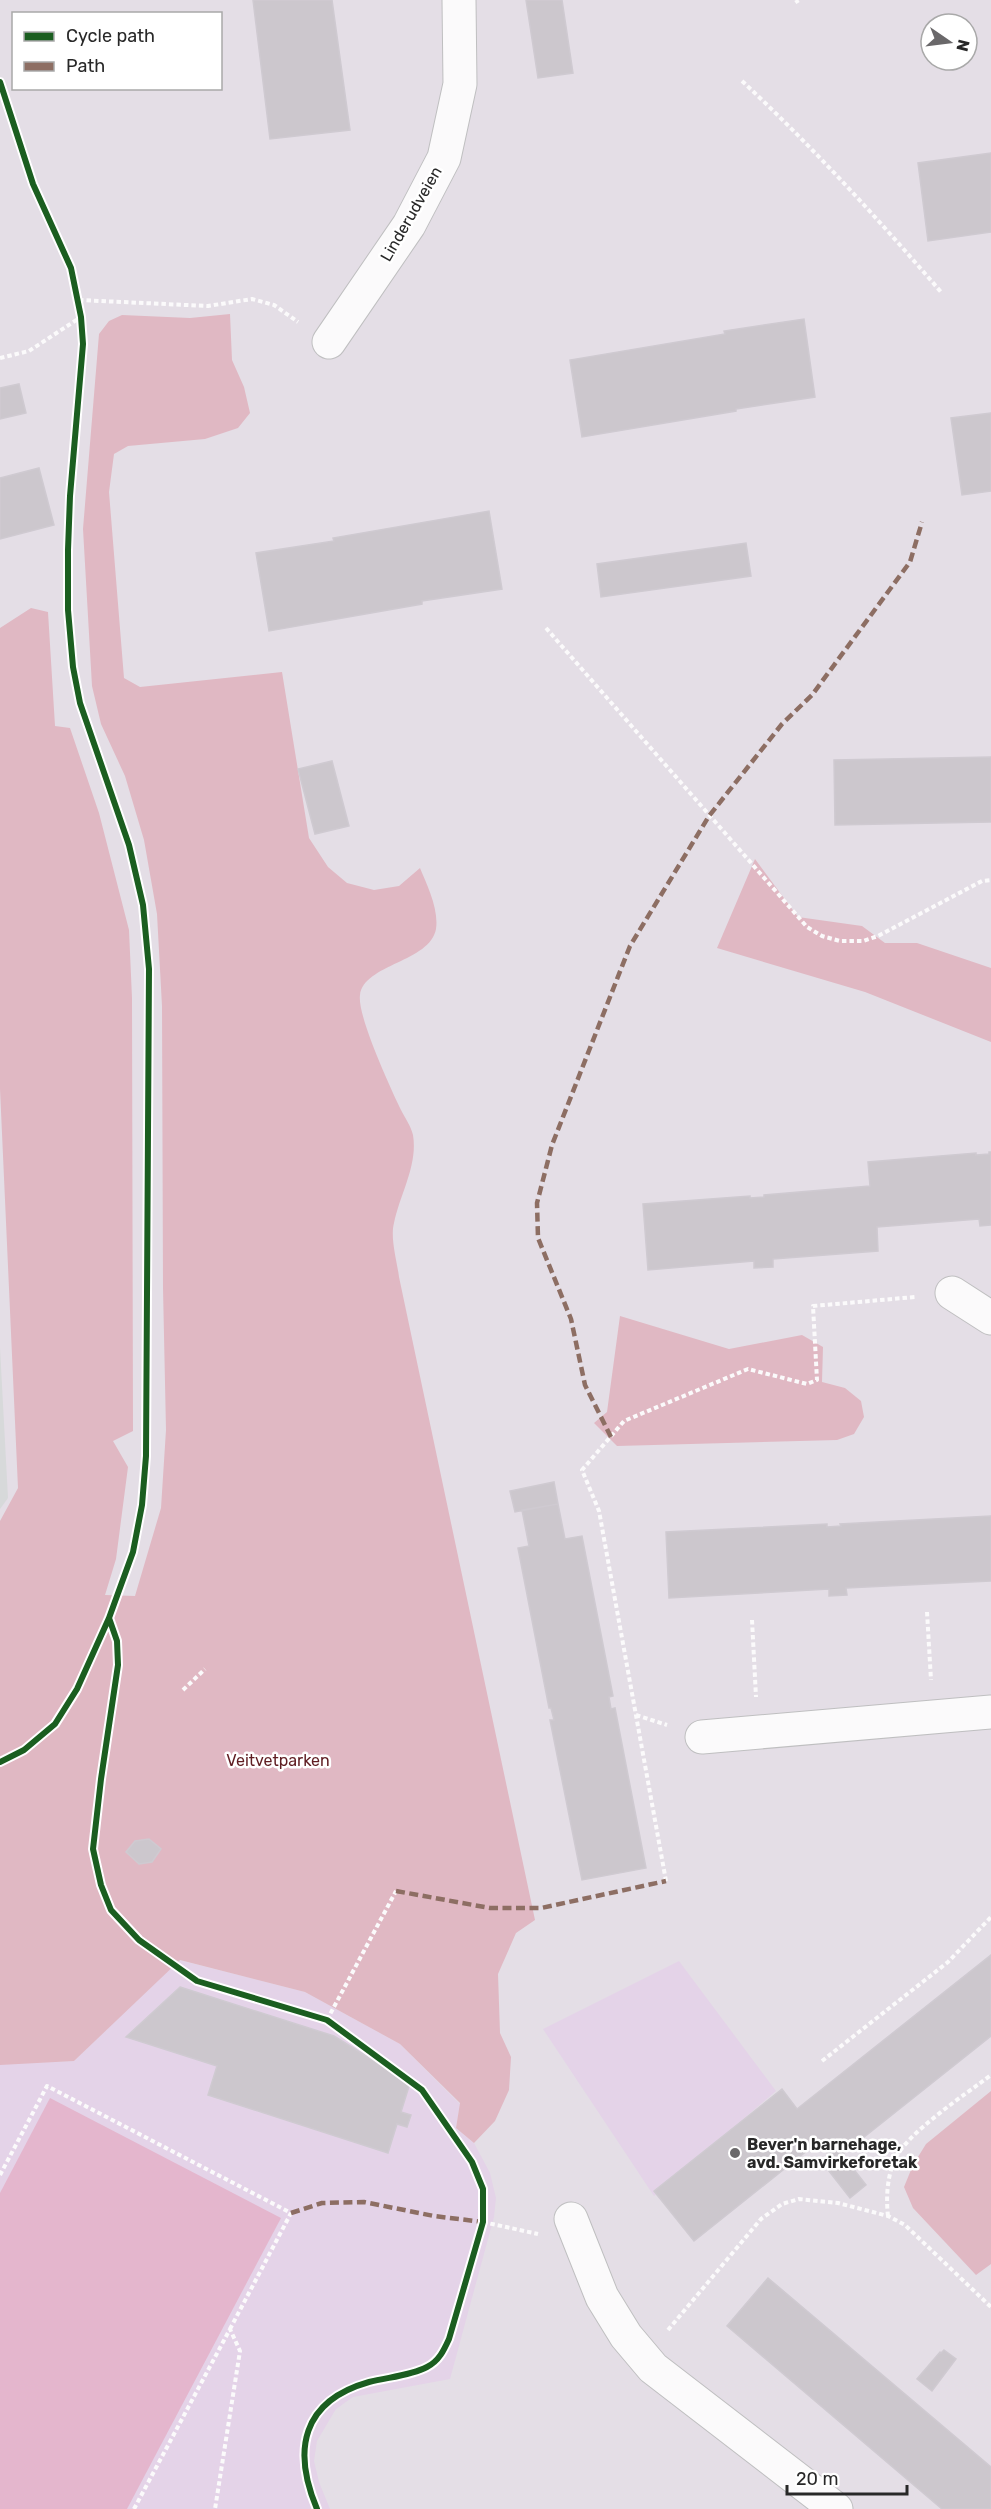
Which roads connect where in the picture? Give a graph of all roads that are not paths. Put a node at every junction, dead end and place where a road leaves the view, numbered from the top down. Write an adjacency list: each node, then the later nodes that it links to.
1 (459, 0): 2 (street, Linderudveien)
2 (329, 342)
3 (952, 1293): 4 (street)
4 (991, 1318)
5 (991, 1712): 6 (street)
6 (702, 1737)
7 (573, 2224): 8 (street)
8 (836, 2509)

